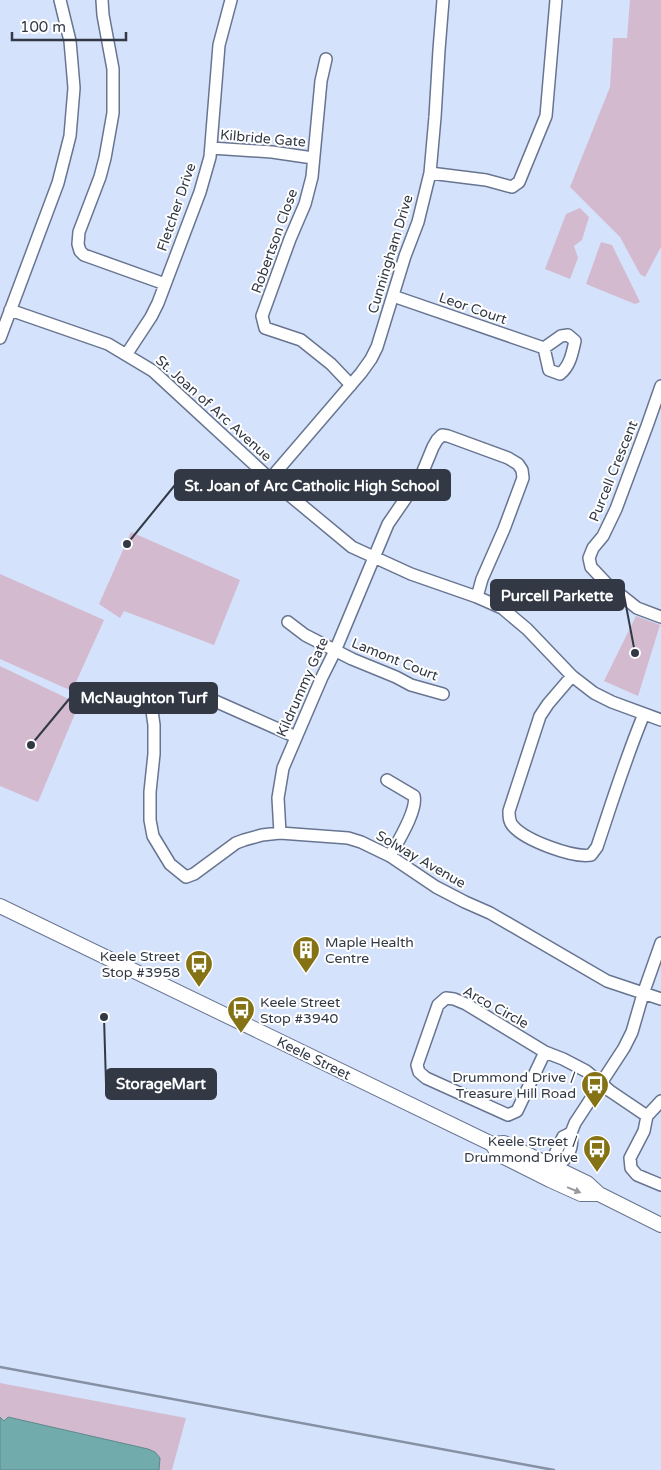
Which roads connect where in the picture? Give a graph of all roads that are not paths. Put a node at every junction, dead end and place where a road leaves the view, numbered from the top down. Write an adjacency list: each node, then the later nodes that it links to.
1 (60, 0): 12 (street)
2 (102, 0): 10 (street)
3 (231, 0): 7 (street, Fletcher Drive)
4 (444, 0): 9 (street, Cunningham Drive)
5 (556, 0): 9 (street)
6 (326, 60): 8 (street, Robertson Close)
7 (211, 148): 8 (street, Kilbride Gate); 10 (street, Fletcher Drive)
8 (313, 158): 16 (street, Robertson Close)
9 (430, 173): 11 (street, Cunningham Drive)
10 (166, 284): 15 (street, Fletcher Drive)
11 (393, 296): 14 (street, Leor Court); 16 (street, Cunningham Drive)
12 (10, 310): 13 (street); 15 (street, St. Joan of Arc Avenue)
13 (0, 338)
14 (544, 348)
15 (126, 354): 18 (street, St. Joan of Arc Avenue)
16 (351, 385): 18 (street, Cunningham Drive)
17 (661, 386): 21 (street, Purcell Crescent)
18 (270, 479): 19 (street, St. Joan of Arc Avenue)
19 (374, 558): 20 (street, St. Joan of Arc Avenue); 20 (street, Kildrummy Gate); 23 (street, Kildrummy Gate)
20 (477, 597): 24 (street, St. Joan of Arc Avenue)
21 (661, 616)
22 (288, 622): 23 (street, Lamont Court)
23 (336, 651): 25 (street, Lamont Court); 28 (street, Kildrummy Gate)
24 (572, 676): 26 (street, St. Joan of Arc Avenue); 26 (street)
25 (443, 694)
26 (644, 714): 27 (street, St. Joan of Arc Avenue)
27 (661, 720)
28 (296, 738): 30 (street, Kildrummy Gate); 30 (street, Solway Avenue)
29 (388, 780): 31 (street)
30 (280, 833): 31 (street, Solway Avenue)
31 (390, 856): 34 (street, Solway Avenue)
32 (0, 906): 40 (main road, Keele Street)
33 (661, 943): 34 (street)
34 (643, 994): 35 (street, Solway Avenue); 37 (street)
35 (661, 999)
36 (545, 1052): 36 (street, Arco Circle); 37 (street, Arco Circle)
37 (601, 1083): 39 (street, Arco Circle); 40 (street)
38 (661, 1102): 39 (street)
39 (648, 1116): 41 (street)
40 (552, 1174): 42 (main road, Keele Street)
41 (661, 1185)
42 (661, 1225)

